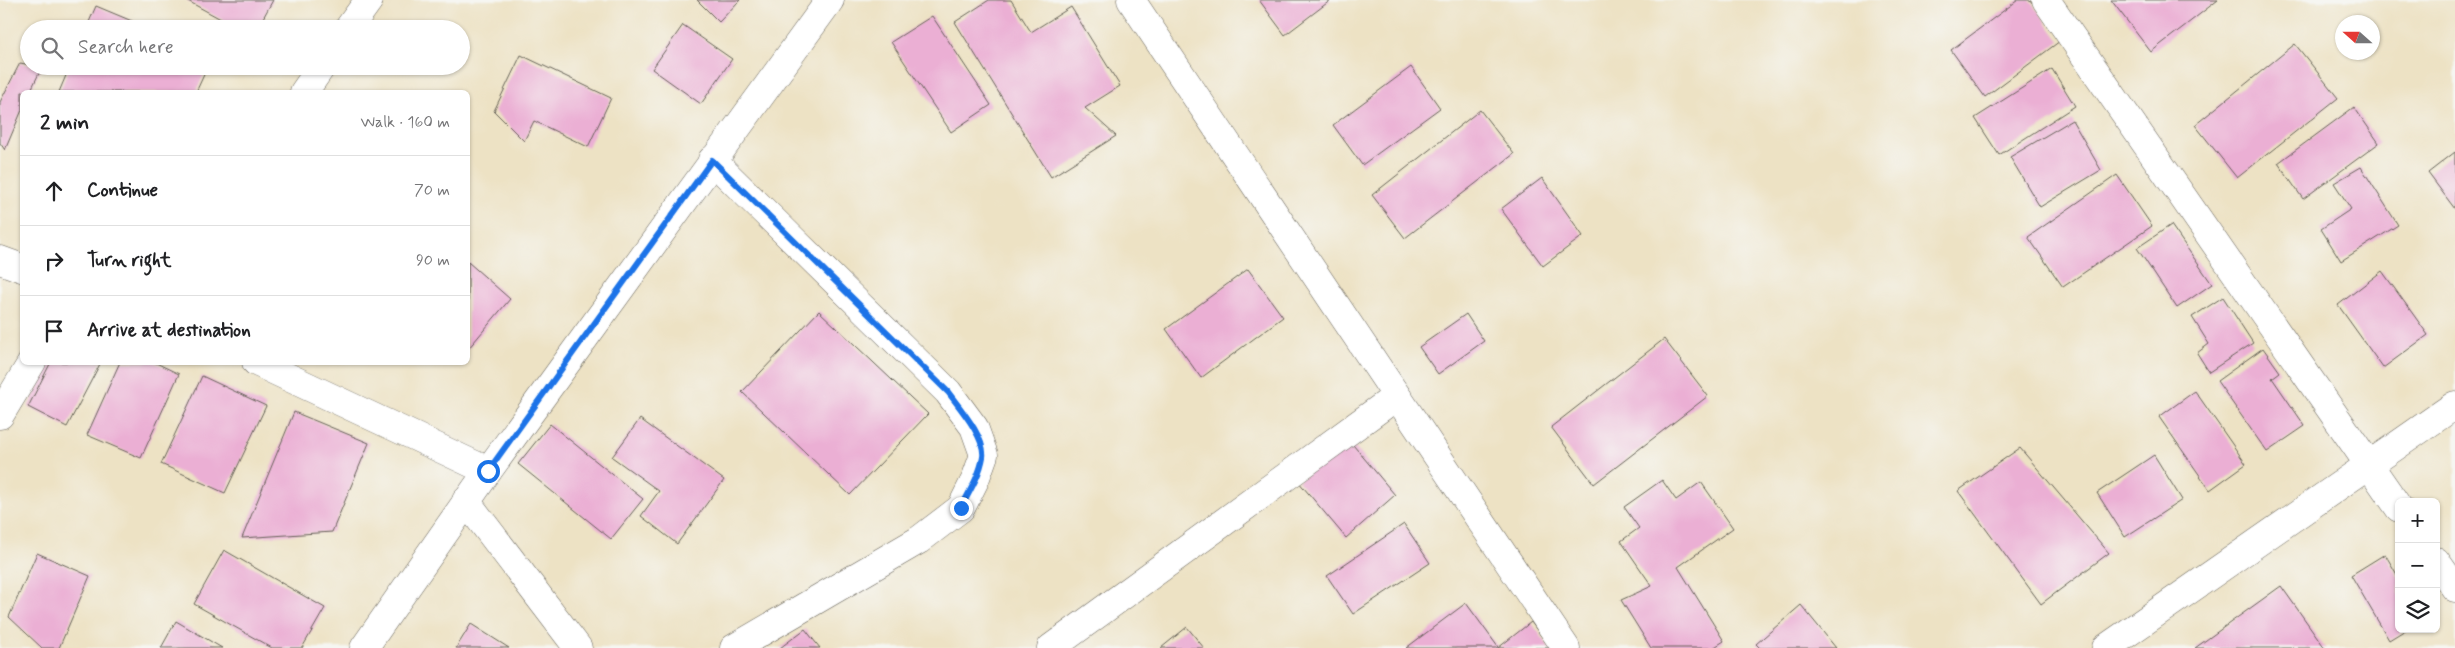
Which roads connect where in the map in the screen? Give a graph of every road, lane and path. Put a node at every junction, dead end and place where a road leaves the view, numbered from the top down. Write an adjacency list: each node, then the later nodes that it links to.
1 (369, 0): 5 (street)
2 (830, 0): 8 (street)
3 (1132, 0): 13 (street)
4 (2046, 0): 16 (street)
5 (355, 20)
6 (316, 75): 7 (street)
7 (305, 90)
8 (712, 160): 17 (street); 24 (street)
9 (0, 260): 10 (street)
10 (20, 267)
11 (30, 365): 15 (street)
12 (262, 365): 17 (street)
13 (1397, 396): 25 (street); 26 (street)
14 (2455, 405): 16 (street)
15 (0, 415)
16 (2369, 466): 19 (street); 27 (street)
17 (488, 471): 18 (street)
18 (466, 501): 22 (street); 23 (street)
19 (2395, 502)
20 (2440, 567): 21 (street)
21 (2455, 588)
22 (364, 648)
23 (578, 648)
24 (734, 648)
25 (1052, 648)
26 (1566, 648)
27 (2106, 648)

